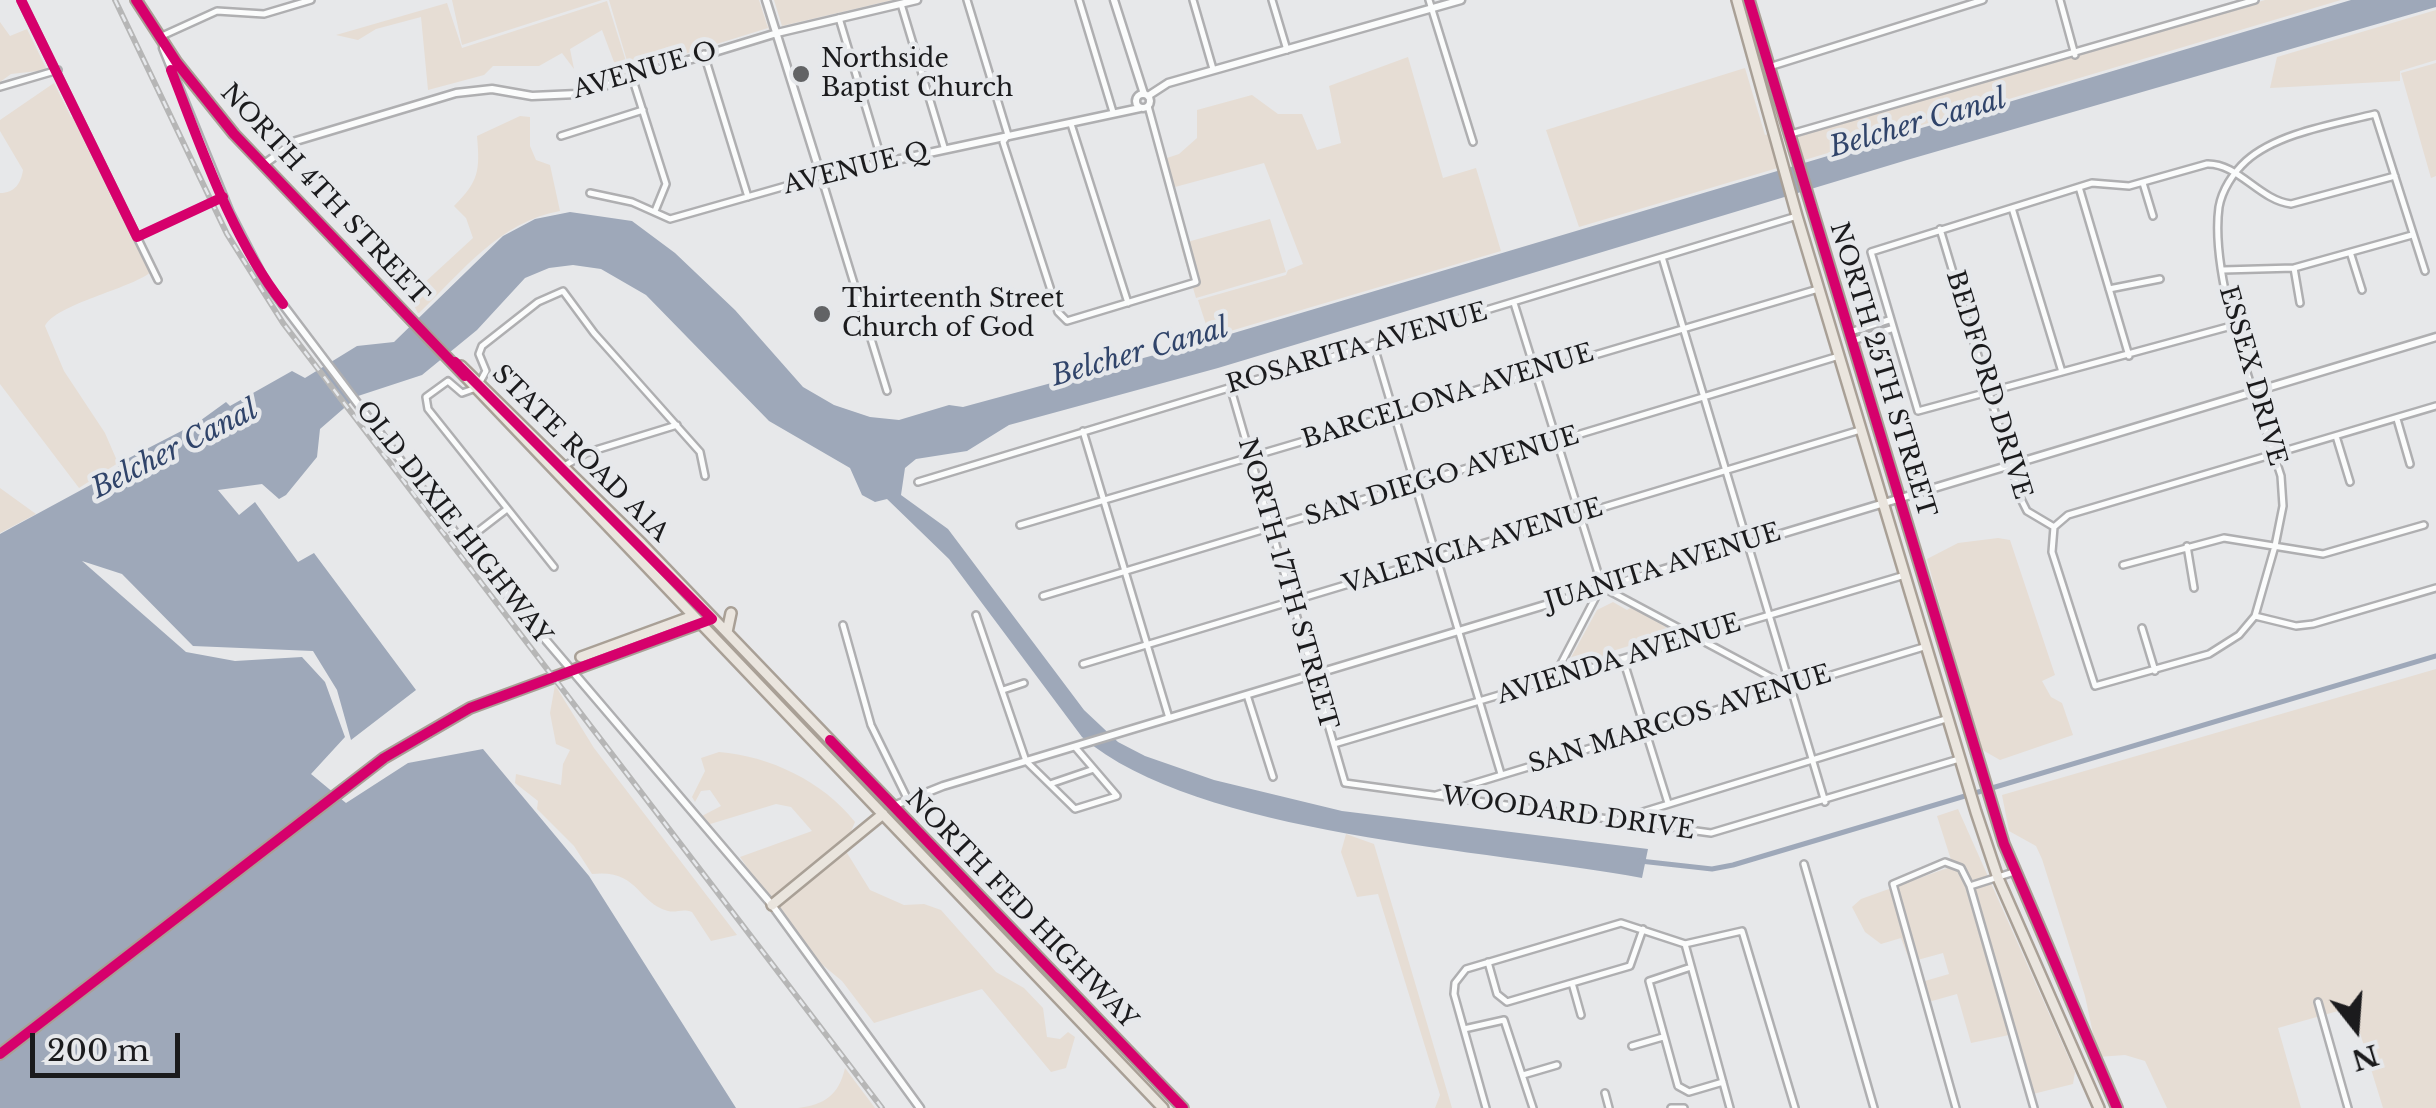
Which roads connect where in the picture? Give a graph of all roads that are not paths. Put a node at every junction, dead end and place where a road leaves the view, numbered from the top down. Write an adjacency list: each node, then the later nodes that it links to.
1 (21, 0): 28 (street)
2 (136, 0): 23 (main road, NORTH 4TH STREET)
3 (311, 0): 23 (street)
4 (766, 0): 22 (street)
5 (917, 0): 18 (street, AVENUE O)
6 (967, 0): 41 (street)
7 (1079, 0): 38 (street)
8 (1114, 0): 31 (street)
9 (1193, 0): 29 (street)
10 (1272, 0): 24 (street)
11 (1462, 0): 19 (street, AVENUE Q)
12 (1737, 0): 40 (main road, NORTH 25TH STREET)
13 (1749, 0): 27 (main road, NORTH 25TH STREET)
14 (1982, 0): 27 (street)
15 (2060, 0): 26 (street)
16 (2217, 0): 20 (street)
17 (2254, 0): 20 (street)
18 (901, 4): 21 (street, AVENUE O); 45 (street)
19 (1430, 4): 24 (street, AVENUE Q); 44 (street)
20 (2220, 10): 26 (street)
21 (839, 18): 22 (street, AVENUE O); 46 (street)
22 (777, 33): 25 (street, AVENUE O); 49 (street)
23 (159, 38): 32 (main road, NORTH 4TH STREET); 35 (street, OLD DIXIE HIGHWAY)
24 (1287, 50): 29 (street, AVENUE Q)
25 (704, 54): 30 (street, AVENUE O); 54 (street)
26 (2075, 55): 42 (street)
27 (1769, 67): 42 (main road, NORTH 25TH STREET)
28 (58, 70): 33 (street); 67 (street)
29 (1213, 70): 34 (street, AVENUE Q)
30 (632, 77): 37 (street); 47 (street, AVENUE O)
31 (1139, 81): 34 (street); 36 (street)
32 (192, 83): 35 (street); 47 (main road, NORTH 4TH STREET)
33 (0, 87)
34 (1160, 88): 36 (street, AVENUE Q)
35 (181, 96): 120 (street, OLD DIXIE HIGHWAY)
36 (1143, 101): 38 (street, AVENUE Q); 73 (street)
37 (642, 110): 43 (street); 56 (street)
38 (1113, 112): 39 (street, AVENUE Q)
39 (1070, 121): 41 (street, AVENUE Q); 73 (street)
40 (1771, 121): 42 (main road); 57 (main road, NORTH 25TH STREET)
41 (1008, 134): 45 (street, AVENUE Q); 73 (street)
42 (1791, 134): 71 (main road, NORTH 25TH STREET)
43 (561, 136)
44 (1473, 142)
45 (944, 147): 46 (street, AVENUE Q)
46 (882, 161): 49 (street, AVENUE Q)
47 (263, 164): 84 (main road, NORTH 4TH STREET)
48 (2234, 174): 50 (street); 50 (street); 51 (street); 64 (street, ESSEX DRIVE)
49 (821, 176): 54 (street, AVENUE Q); 89 (street)
50 (2396, 176): 60 (street)
51 (2143, 183): 52 (street); 58 (street)
52 (2079, 188): 55 (street); 69 (street)
53 (590, 193): 56 (street, AVENUE Q)
54 (748, 197): 56 (street, AVENUE Q)
55 (2012, 208): 59 (street); 86 (street)
56 (655, 211)
57 (1796, 216): 62 (street, ROSARITA AVENUE); 68 (main road, NORTH 25TH STREET)
58 (2153, 216)
59 (1940, 228): 75 (street); 91 (street, BEDFORD DRIVE)
60 (2412, 235): 61 (street); 65 (street)
61 (2351, 255): 63 (street); 70 (street)
62 (1662, 257): 72 (street, ROSARITA AVENUE); 77 (street)
63 (2294, 268): 64 (street); 74 (street)
64 (2223, 270): 76 (street, ESSEX DRIVE)
65 (2425, 271)
66 (2160, 278): 69 (street)
67 (158, 280)
68 (1818, 289): 71 (main road); 77 (street, BARCELONA AVENUE); 82 (main road, NORTH 25TH STREET)
69 (2109, 290): 83 (street)
70 (2362, 290)
71 (1840, 300): 79 (main road, NORTH 25TH STREET)
72 (1514, 302): 81 (street, ROSARITA AVENUE); 85 (street)
73 (1128, 303)
74 (2300, 303)
75 (1888, 320): 78 (street); 79 (street)
76 (2235, 324): 83 (street); 90 (street, ESSEX DRIVE)
77 (1682, 327): 85 (street, BARCELONA AVENUE); 92 (street)
78 (1891, 329): 79 (street); 91 (street)
79 (1851, 337): 111 (main road, NORTH 25TH STREET)
80 (2436, 337): 90 (street, JUANITA AVENUE)
81 (1372, 343): 88 (street, ROSARITA AVENUE); 94 (street)
82 (1840, 356): 92 (street, SAN DIEGO AVENUE); 98 (main road, NORTH 25TH STREET)
83 (2129, 356): 86 (street)
84 (455, 362): 87 (main road, STATE ROAD A1A)
85 (1535, 370): 94 (street, BARCELONA AVENUE); 100 (street)
86 (2062, 372): 91 (street)
87 (478, 385): 96 (street); 105 (main road, STATE ROAD A1A); 114 (street)
88 (1230, 386): 97 (street, ROSARITA AVENUE); 102 (street, NORTH 17TH STREET)
89 (887, 391)
90 (2256, 391): 101 (street, ESSEX DRIVE); 103 (street, JUANITA AVENUE)
91 (1990, 394): 103 (street, BEDFORD DRIVE)
92 (1704, 396): 100 (street, SAN DIEGO AVENUE); 106 (street)
93 (2436, 406): 95 (street)
94 (1393, 414): 102 (street, BARCELONA AVENUE); 110 (street)
95 (2396, 418): 99 (street); 104 (street)
96 (678, 425): 105 (street); 107 (street)
97 (1083, 430): 108 (street, ROSARITA AVENUE); 112 (street)
98 (1863, 430): 106 (street, VALENCIA AVENUE); 113 (main road, NORTH 25TH STREET)
99 (2336, 436): 101 (street); 109 (street)
100 (1559, 441): 110 (street, SAN DIEGO AVENUE); 115 (street)
101 (2274, 454): 118 (street); 123 (street, ESSEX DRIVE)
102 (1249, 457): 112 (street, BARCELONA AVENUE); 119 (street, NORTH 17TH STREET)
103 (2010, 462): 111 (street, JUANITA AVENUE); 118 (street, BEDFORD DRIVE)
104 (2410, 464)
105 (560, 470): 137 (main road, STATE ROAD A1A); 139 (main road, STATE ROAD A1A)
106 (1726, 470): 115 (street, VALENCIA AVENUE); 121 (street)
107 (705, 476)
108 (918, 482)
109 (2350, 482)
110 (1416, 484): 119 (street, SAN DIEGO AVENUE); 124 (street)
111 (1900, 497): 113 (street, JUANITA AVENUE); 146 (main road, NORTH 25TH STREET)
112 (1104, 499): 116 (street, BARCELONA AVENUE); 127 (street)
113 (1884, 502): 121 (street, JUANITA AVENUE); 128 (main road, NORTH 25TH STREET)
114 (507, 509): 120 (street); 126 (street)
115 (1580, 515): 124 (street, VALENCIA AVENUE); 129 (street)
116 (1020, 525)
117 (2424, 525): 123 (street)
118 (2054, 527): 152 (street)
119 (1272, 530): 127 (street, SAN DIEGO AVENUE); 133 (street, NORTH 17TH STREET)
120 (464, 543): 184 (street, OLD DIXIE HIGHWAY)
121 (1748, 543): 129 (street, JUANITA AVENUE); 135 (street)
122 (2187, 546): 123 (street); 125 (street); 130 (street)
123 (2275, 546): 138 (street, ESSEX DRIVE)
124 (1436, 557): 133 (street, VALENCIA AVENUE); 143 (street)
125 (2123, 565)
126 (554, 567)
127 (1126, 572): 132 (street, SAN DIEGO AVENUE); 147 (street)
128 (1905, 574): 135 (street, AVIENDA AVENUE); 141 (main road, NORTH 25TH STREET)
129 (1602, 586): 143 (street, JUANITA AVENUE); 145 (street); 154 (street)
130 (2194, 588)
131 (2436, 588): 138 (street)
132 (1043, 596)
133 (1292, 600): 147 (street, VALENCIA AVENUE); 153 (street, NORTH 17TH STREET)
134 (731, 613): 144 (main road)
135 (1769, 614): 145 (street, AVIENDA AVENUE); 156 (street)
136 (976, 615): 157 (street)
137 (709, 616): 139 (main road); 144 (main road, STATE ROAD A1A)
138 (2254, 616): 152 (street)
139 (694, 620): 178 (main road, NORTH FED HIGHWAY); 197 (main road)
140 (844, 624): 174 (street)
141 (1920, 624): 146 (main road); 148 (main road, NORTH 25TH STREET)
142 (2142, 628): 152 (street)
143 (1458, 630): 153 (street, JUANITA AVENUE); 159 (street)
144 (728, 635): 177 (main road, NORTH FED HIGHWAY)
145 (1696, 637): 149 (street, AVIENDA AVENUE); 156 (street)
146 (1942, 639): 150 (main road, NORTH 25TH STREET)
147 (1147, 644): 151 (street, VALENCIA AVENUE); 160 (street)
148 (1928, 646): 150 (main road); 156 (street, SAN MARCOS AVENUE); 161 (main road, NORTH 25TH STREET)
149 (1623, 659): 154 (street, AVIENDA AVENUE); 162 (street)
150 (1949, 663): 181 (main road, NORTH 25TH STREET)
151 (1083, 664)
152 (2155, 671)
153 (1312, 674): 158 (street, JUANITA AVENUE); 163 (street, NORTH 17TH STREET)
154 (1553, 679): 159 (street, AVIENDA AVENUE)
155 (1024, 683): 157 (street)
156 (1790, 687): 162 (street, SAN MARCOS AVENUE); 166 (street)
157 (1003, 690): 167 (street)
158 (1246, 694): 160 (street, JUANITA AVENUE); 170 (street)
159 (1479, 702): 163 (street, AVIENDA AVENUE); 169 (street)
160 (1168, 718): 164 (street, JUANITA AVENUE)
161 (1949, 718): 165 (main road, NORTH 25TH STREET); 166 (street)
162 (1644, 730): 169 (street, SAN MARCOS AVENUE); 175 (street)
163 (1334, 744): 171 (street, NORTH 17TH STREET)
164 (1075, 747): 167 (street, JUANITA AVENUE); 168 (street)
165 (1960, 759): 176 (street, WOODARD DRIVE); 182 (main road, NORTH 25TH STREET)
166 (1812, 760): 175 (street); 176 (street)
167 (1026, 761): 172 (street); 174 (street, JUANITA AVENUE)
168 (1095, 768): 172 (street); 172 (street)
169 (1501, 774): 173 (street, SAN MARCOS AVENUE)
170 (1273, 777)
171 (1345, 783): 173 (street, WOODARD DRIVE)
172 (1050, 784)
173 (1433, 796): 179 (street, WOODARD DRIVE)
174 (908, 798): 177 (street, JUANITA AVENUE)
175 (1668, 802): 179 (street)
176 (1825, 802): 179 (street, WOODARD DRIVE)
177 (894, 806): 178 (main road); 194 (main road, NORTH FED HIGHWAY)
178 (882, 815): 184 (main road); 192 (main road, NORTH FED HIGHWAY)
179 (1618, 820)
180 (1804, 864): 212 (street)
181 (2014, 872): 182 (street); 216 (main road, NORTH 25TH STREET)
182 (1998, 878): 183 (street); 215 (main road, NORTH 25TH STREET)
183 (1970, 886): 213 (street); 214 (street)
184 (772, 905): 202 (street, OLD DIXIE HIGHWAY)
185 (1643, 928): 186 (street); 187 (street); 189 (street)
186 (1686, 944): 188 (street); 211 (street)
187 (1488, 962): 189 (street); 193 (street)
188 (1688, 968): 195 (street); 200 (street)
189 (1572, 983): 191 (street)
190 (2318, 1002): 217 (street)
191 (1581, 1014)
192 (1084, 1025): 194 (main road); 203 (main road, NORTH FED HIGHWAY)
193 (1464, 1029): 199 (street); 205 (street)
194 (1111, 1031): 204 (main road, NORTH FED HIGHWAY)
195 (1664, 1037): 196 (street); 200 (street)
196 (1632, 1046)
197 (0, 1054)
198 (1557, 1065): 199 (street)
199 (1523, 1075): 206 (street)
200 (1722, 1082): 210 (street)
201 (1604, 1093): 207 (street)
202 (920, 1108)
203 (1163, 1108)
204 (1183, 1108)
205 (1486, 1108)
206 (1533, 1108)
207 (1609, 1108)
208 (1671, 1108): 209 (street)
209 (1684, 1108)
210 (1730, 1108)
211 (1795, 1108)
212 (1874, 1108)
213 (1956, 1108)
214 (2034, 1108)
215 (2099, 1108)
216 (2117, 1108)
217 (2348, 1108)

